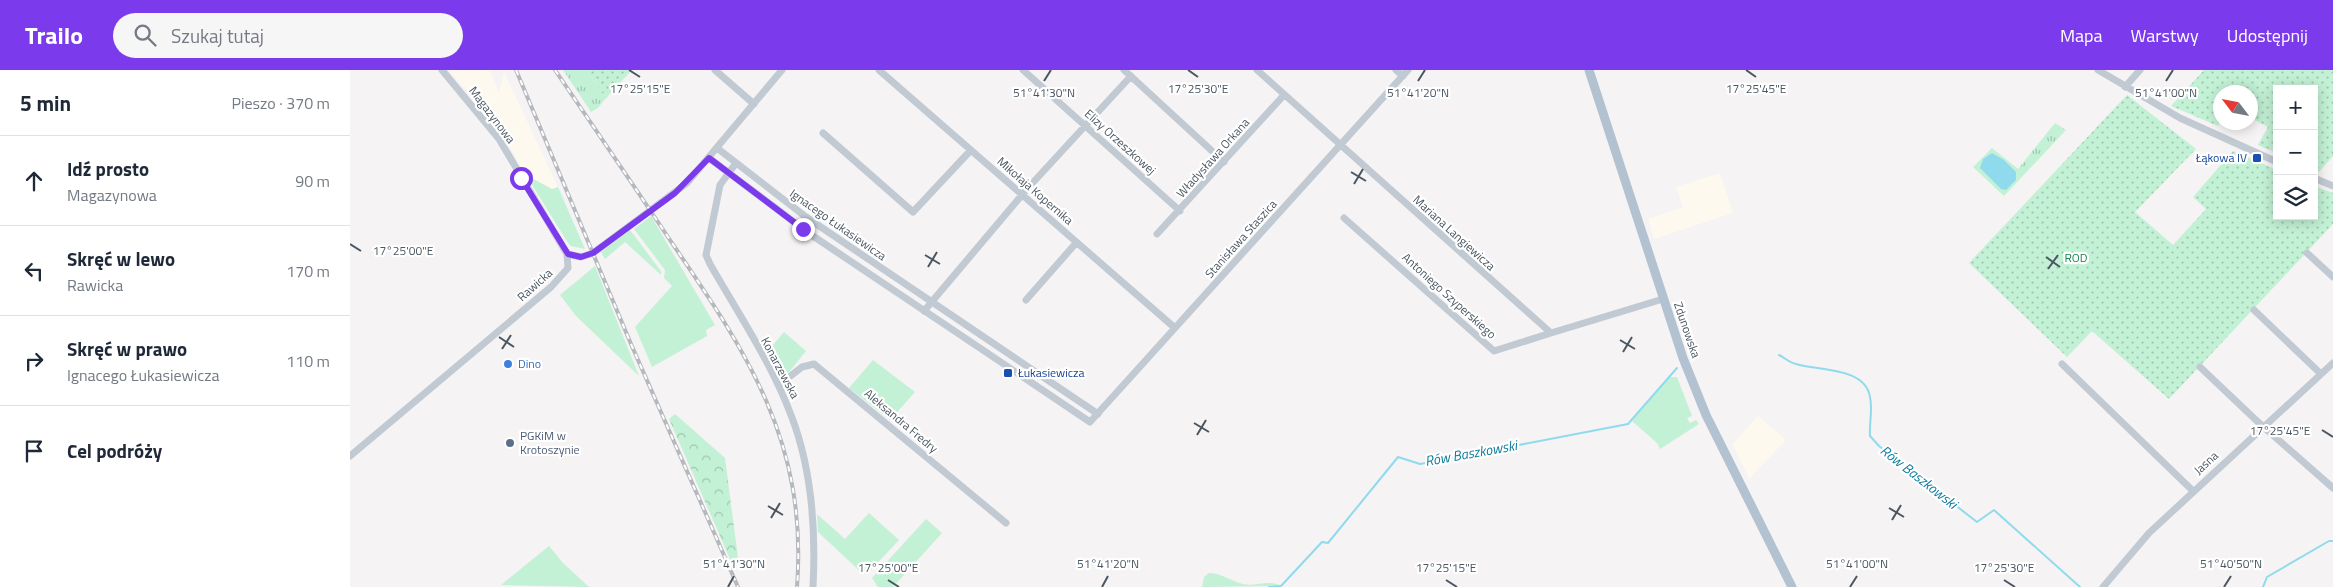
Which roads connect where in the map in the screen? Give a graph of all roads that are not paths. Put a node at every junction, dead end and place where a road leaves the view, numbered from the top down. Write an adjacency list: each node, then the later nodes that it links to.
1 (442, 70): 37 (street, Magazynowa)
2 (715, 70): 16 (street)
3 (782, 70): 16 (street)
4 (879, 70): 21 (street, Mikołaja Kopernika)
5 (1023, 70): 17 (street, Elizy Orzeszkowej)
6 (1124, 70): 13 (street)
7 (1257, 70): 15 (street, Mariana Langiewicza)
8 (1396, 70): 12 (street)
9 (1589, 70): 39 (main road, Zdunowska)
10 (2098, 70): 14 (street)
11 (2140, 70): 14 (street)
12 (1405, 73): 19 (street, Stanisława Staszica)
13 (1131, 76): 17 (street); 24 (street)
14 (2125, 87): 23 (street)
15 (1284, 95): 19 (street, Mariana Langiewicza); 24 (street, Władysława Orkana)
16 (754, 104): 20 (street)
17 (1086, 127): 29 (street); 30 (street, Elizy Orzeszkowej)
18 (823, 133): 21 (street)
19 (1340, 146): 44 (street, Stanisława Staszica); 45 (street, Mariana Langiewicza)
20 (717, 148): 22 (street); 25 (street, Ignacego Łukasiewicza)
21 (971, 150): 29 (street, Mikołaja Kopernika)
22 (709, 158): 26 (street, Ignacego Łukasiewicza); 37 (street)
23 (2273, 160)
24 (1224, 162): 30 (street, Władysława Orkana)
25 (736, 163): 26 (street); 32 (street, Ignacego Łukasiewicza)
26 (728, 173): 33 (street, Ignacego Łukasiewicza); 50 (street, Konarzewska)
27 (2318, 180): 28 (street)
28 (2333, 186)
29 (1024, 196): 35 (street, Mikołaja Kopernika); 41 (street)
30 (1180, 211): 34 (street, Władysława Orkana)
31 (1344, 218): 45 (street, Antoniego Szyperskiego)
32 (809, 220): 33 (street); 41 (street, Ignacego Łukasiewicza)
33 (803, 229): 42 (street, Ignacego Łukasiewicza)
34 (1157, 234)
35 (1076, 243): 40 (street); 44 (street, Mikołaja Kopernika)
36 (2307, 253): 38 (street)
37 (568, 254): 54 (street, Rawicka)
38 (2333, 277)
39 (1663, 298): 45 (street); 59 (main road, Zdunowska)
40 (1026, 300)
41 (930, 301): 42 (street); 51 (street, Ignacego Łukasiewicza)
42 (924, 310): 52 (street, Ignacego Łukasiewicza)
43 (2254, 310): 49 (street)
44 (1175, 328): 51 (street, Stanisława Staszica)
45 (1551, 333)
46 (2062, 364): 56 (street)
47 (2333, 364): 49 (street, Jasna)
48 (2200, 367): 53 (street)
49 (2321, 374): 53 (street, Jasna)
50 (779, 385): 57 (street, Aleksandra Fredry); 58 (street, Konarzewska)
51 (1098, 414): 52 (street, Stanisława Staszica)
52 (1090, 422)
53 (2262, 426): 55 (street); 56 (street, Jasna)
54 (350, 456)
55 (2333, 488)
56 (2193, 491): 60 (street, Jasna)
57 (1006, 523)
58 (813, 587)
59 (1792, 587)
60 (2102, 587)

